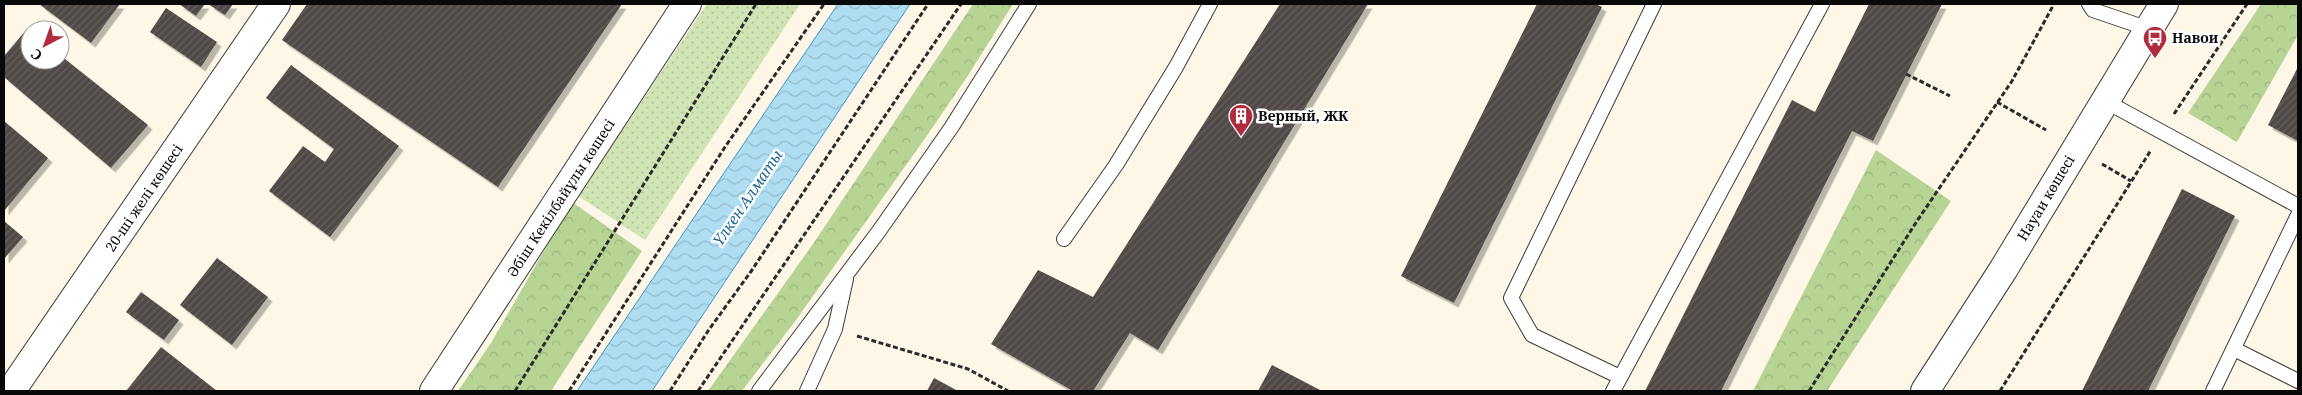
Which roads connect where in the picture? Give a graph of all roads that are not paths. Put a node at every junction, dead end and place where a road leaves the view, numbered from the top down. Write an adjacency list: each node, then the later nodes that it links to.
1 (276, 4): 18 (street, 20-ші желі көшесі)
2 (687, 4): 19 (street, Әбіш Кекілбайұлы көшесі)
3 (1029, 4): 14 (lane)
4 (1210, 4): 13 (lane)
5 (1654, 4): 16 (lane)
6 (1822, 4): 16 (lane)
7 (2089, 4): 9 (lane)
8 (2164, 4): 9 (street, Науаи көшесі)
9 (2149, 28): 10 (street, Науаи көшесі)
10 (2105, 102): 11 (lane); 23 (street, Науаи көшесі)
11 (2298, 206)
12 (2298, 216): 15 (lane)
13 (1064, 239)
14 (847, 274): 20 (lane); 21 (lane)
15 (2234, 349): 17 (lane); 24 (lane)
16 (1620, 377): 22 (lane)
17 (2298, 381)
18 (11, 391)
19 (434, 391)
20 (759, 391)
21 (807, 391)
22 (1614, 391)
23 (1925, 391)
24 (2213, 391)

